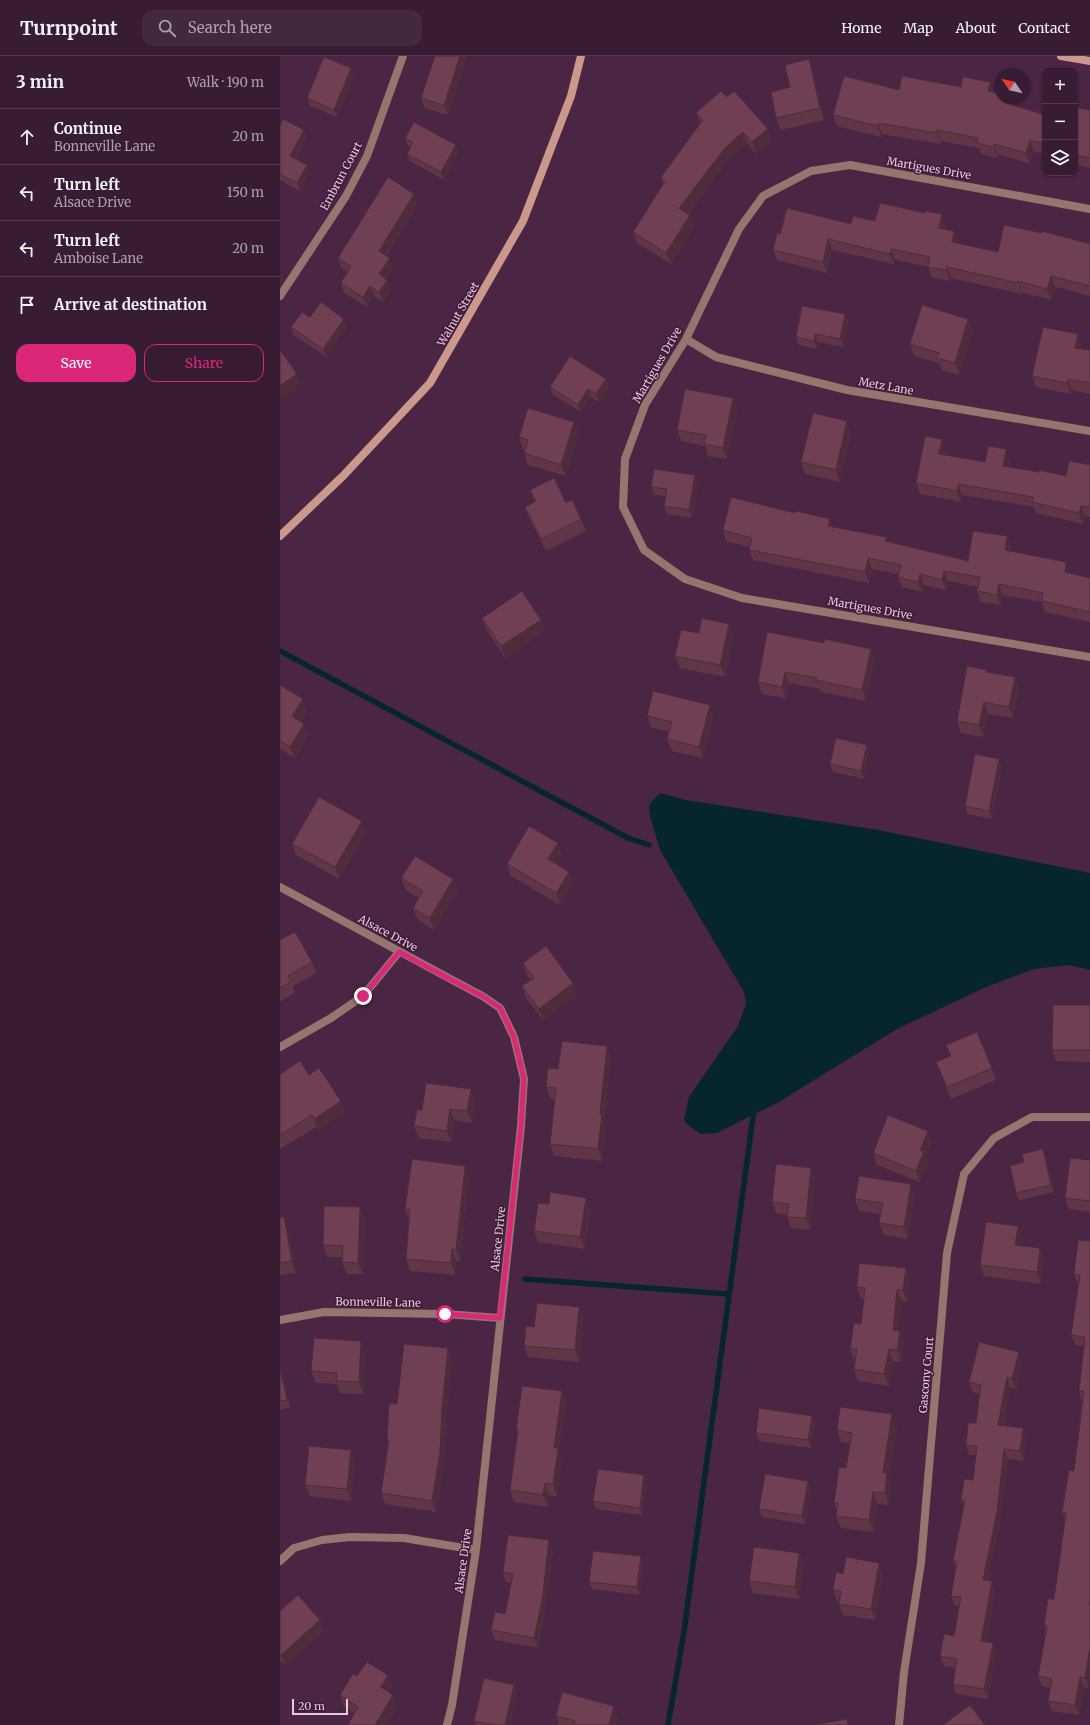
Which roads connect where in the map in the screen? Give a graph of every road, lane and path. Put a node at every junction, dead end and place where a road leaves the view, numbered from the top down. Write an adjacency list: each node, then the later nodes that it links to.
1 (402, 56): 6 (street, Embrun Court)
2 (580, 56): 9 (street, Walnut Street)
3 (1061, 56): 4 (street)
4 (1090, 61)
5 (1090, 209): 7 (street, Martigues Drive)
6 (280, 296)
7 (686, 338): 8 (street, Metz Lane); 10 (street, Martigues Drive)
8 (1090, 431)
9 (280, 536)
10 (1090, 657)
11 (280, 887): 12 (street, Alsace Drive)
12 (399, 952): 13 (street); 15 (street, Alsace Drive)
13 (280, 1047)
14 (1090, 1117): 20 (street, Gascony Court)
15 (500, 1318): 16 (street, Bonneville Lane); 17 (street, Alsace Drive)
16 (280, 1320)
17 (476, 1550): 18 (street); 19 (street, Alsace Drive)
18 (280, 1561)
19 (447, 1725)
20 (899, 1725)

